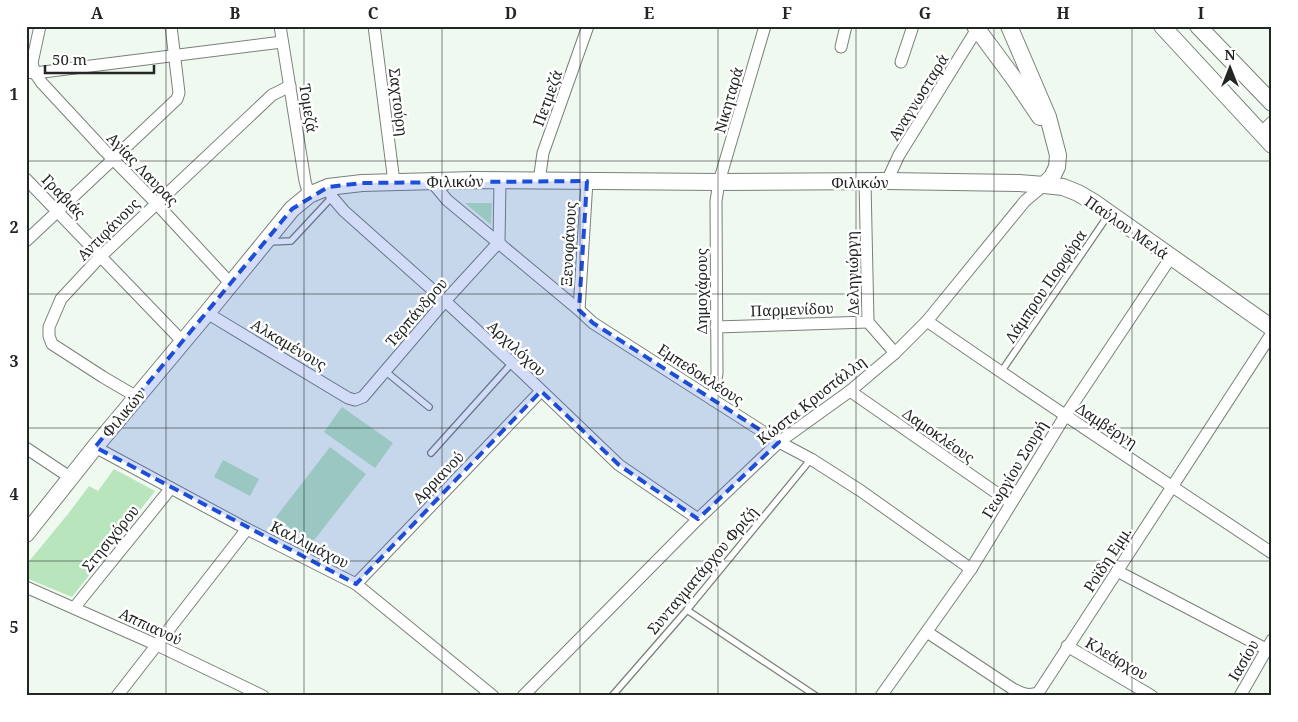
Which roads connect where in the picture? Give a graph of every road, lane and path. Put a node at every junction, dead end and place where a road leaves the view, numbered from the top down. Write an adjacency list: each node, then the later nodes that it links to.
1 (40, 26): 17 (street)
2 (171, 26): 15 (street)
3 (280, 26): 13 (street, Τομεζά)
4 (374, 26): 28 (street, Σαχτούρη)
5 (588, 26): 25 (street, Πετμεζά)
6 (765, 26): 30 (street, Νικηταρά)
7 (846, 26): 14 (street)
8 (913, 26): 16 (street)
9 (1009, 26): 21 (street)
10 (1162, 26): 20 (street)
11 (1198, 26): 19 (street)
12 (976, 28): 21 (street); 27 (street, Αναγνωσταρά)
13 (282, 42): 15 (street); 18 (street, Τομεζά)
14 (841, 47)
15 (175, 55): 17 (street); 22 (street)
16 (901, 62)
17 (31, 73): 22 (street, Αγίας Λαυρας)
18 (290, 86): 34 (street, Τομεζά); 35 (street, Αντιφάνους)
19 (1272, 103)
20 (1268, 133)
21 (1054, 138): 32 (street)
22 (113, 160): 35 (street, Αγίας Λαυρας); 36 (street)
23 (26, 179): 36 (street, Γραβιάς)
24 (500, 181): 25 (street, Φιλικών); 29 (street, Φιλικών); 40 (street)
25 (539, 181): 26 (street, Φιλικών)
26 (587, 181): 30 (street, Φιλικών); 45 (street, Ξενοφάνους)
27 (887, 181): 31 (street, Φιλικών); 32 (street, Φιλικών)
28 (394, 182): 29 (street, Φιλικών); 33 (street, Φιλικών)
29 (432, 182): 40 (street, Εμπεδοκλέους)
30 (719, 182): 31 (street, Φιλικών); 49 (street, Δημοχάρους)
31 (865, 182): 48 (street, Δεληγιώργη)
32 (1044, 184): 37 (street, Παύλου Μελά); 47 (street, Κώστα Κρυστάλλη)
33 (330, 192): 34 (street, Φιλικών); 39 (lane); 44 (street, Αρχιλόχου)
34 (309, 195): 39 (street, Φιλικών)
35 (156, 203): 41 (street, Αντιφάνους); 43 (street, Αγίας Λαυρας)
36 (57, 211): 38 (street); 41 (street, Γραβιάς)
37 (1110, 213): 42 (street, Παύλου Μελά); 56 (lane, Λάμπρου Πορφύρα)
38 (26, 241)
39 (264, 242): 43 (street, Φιλικών)
40 (498, 242): 44 (street, Τερπάνδρου); 45 (street, Εμπεδοκλέους)
41 (100, 257): 52 (street, Γραβιάς); 59 (street, Αντιφάνους)
42 (1171, 257): 50 (street, Παύλου Μελά); 63 (street, Γεωργίου Σουρή)
43 (230, 284): 46 (street, Φιλικών)
44 (444, 301): 54 (street, Αρχιλόχου); 55 (street, Τερπάνδρου)
45 (579, 310): 61 (street, Εμπεδοκλέους)
46 (207, 313): 52 (street, Φιλικών); 60 (street, Αλκαμένους)
47 (927, 321): 53 (street, Κώστα Κρυστάλλη); 56 (street, Δαμβέργη)
48 (868, 322): 49 (street, Παρμενίδου); 53 (street, Δεληγιώργη)
49 (716, 327): 61 (street, Δημοχάρους)
50 (1272, 328)
51 (1272, 333): 70 (street, Ροϊδη Εμμ.)
52 (183, 342): 59 (street, Φιλικών)
53 (895, 353): 58 (street, Κώστα Κρυστάλλη)
54 (512, 363): 57 (street, Αρχιλόχου); 67 (lane)
55 (385, 371): 60 (street, Τερπάνδρου); 62 (lane)
56 (1000, 372): 63 (street, Δαμβέργη)
57 (541, 391): 73 (street, Αρχιλόχου); 79 (street, Αρριανού)
58 (850, 391): 64 (street, Κώστα Κρυστάλλη); 72 (street, Δαμοκλέους)
59 (137, 396): 65 (street, Φιλικών)
60 (355, 400)
61 (713, 400): 64 (street, Εμπεδοκλέους)
62 (428, 407)
63 (1065, 416): 70 (street, Δαμβέργη); 72 (street, Γεωργίου Σουρή)
64 (779, 442): 68 (street, Εμπεδοκλέους); 73 (street, Κώστα Κρυστάλλη)
65 (95, 446): 69 (street, Φιλικών); 71 (street, Καλλιμάχου)
66 (26, 448): 69 (street)
67 (431, 453)
68 (811, 459): 77 (street, Εμπεδοκλέους); 82 (lane, Συνταγματάρχου Φριζή)
69 (71, 478): 75 (street, Φιλικών)
70 (1173, 486): 76 (street, Δαμβέργη); 78 (street, Ροϊδη Εμμ.)
71 (171, 488): 74 (street, Καλλιμάχου); 81 (street, Στησιχόρου)
72 (1011, 503): 77 (street, Γεωργίου Σουρή)
73 (698, 519): 90 (street, Κώστα Κρυστάλλη)
74 (247, 529): 79 (street, Καλλιμάχου); 84 (street)
75 (26, 534)
76 (1272, 554)
77 (971, 569): 83 (street, Γεωργίου Σουρή)
78 (1117, 571): 85 (street); 86 (street, Ροϊδη Εμμ.)
79 (356, 584): 89 (street, Καλλιμάχου)
80 (26, 587): 81 (street, Αππιανού)
81 (74, 608): 84 (street, Αππιανού)
82 (686, 610): 91 (lane, Συνταγματάρχου Φριζή); 92 (lane)
83 (927, 632): 86 (street, Ροϊδη Εμμ.); 93 (street, Γεωργίου Σουρή)
84 (157, 645): 87 (street); 88 (street, Αππιανού)
85 (1269, 645): 95 (street, Ιασίου)
86 (1067, 646): 94 (street, Κλεάρχου)
87 (117, 696)
88 (263, 696)
89 (493, 696)
90 (523, 696)
91 (612, 696)
92 (816, 696)
93 (881, 696)
94 (1152, 696)
95 (1240, 696)

